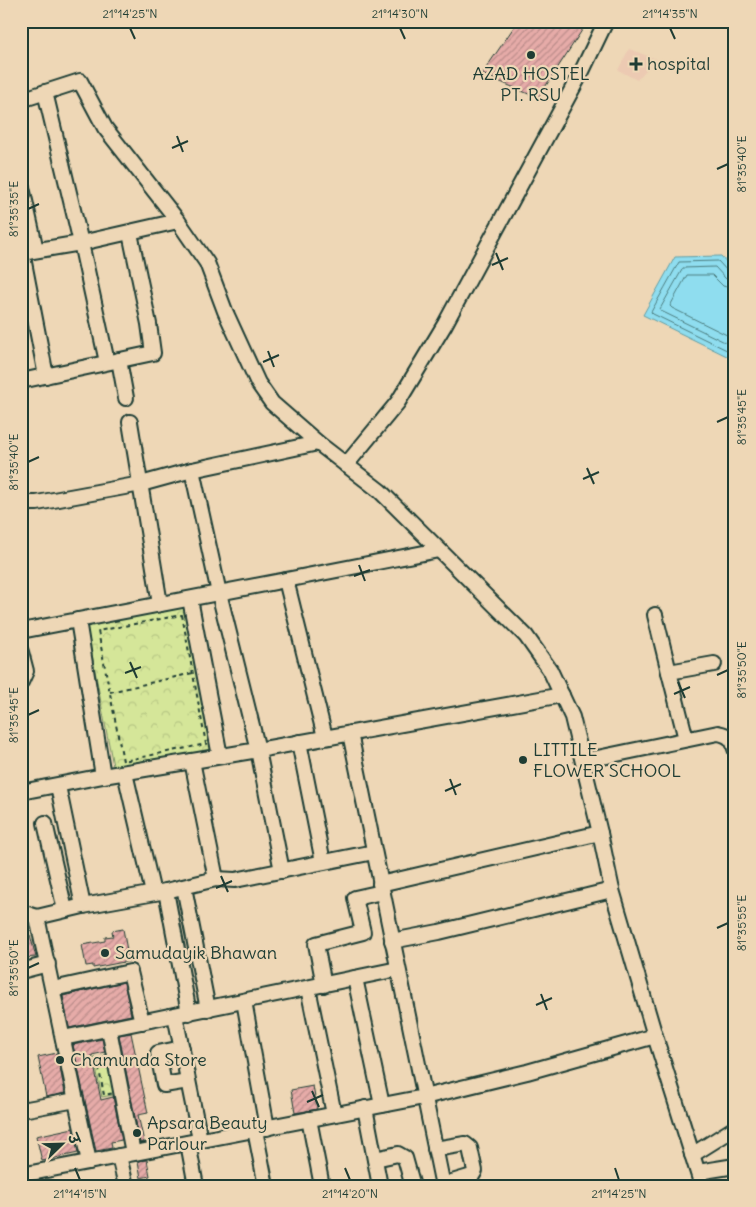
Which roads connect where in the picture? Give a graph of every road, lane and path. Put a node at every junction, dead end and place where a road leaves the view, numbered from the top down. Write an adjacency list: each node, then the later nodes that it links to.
1 (606, 21): 15 (street)
2 (45, 92): 3 (street); 5 (street); 7 (street)
3 (21, 100)
4 (21, 183): 8 (street)
5 (178, 221): 6 (street); 14 (street)
6 (130, 233): 7 (street); 9 (street)
7 (81, 243): 8 (street); 9 (street)
8 (26, 252): 10 (street)
9 (113, 361): 10 (street); 12 (street)
10 (46, 376): 11 (street)
11 (21, 382)
12 (126, 398)
13 (130, 422): 17 (street)
14 (318, 444): 15 (street); 16 (street)
15 (346, 465): 19 (street)
16 (192, 470): 17 (street); 21 (street)
17 (141, 484): 18 (street); 23 (street)
18 (21, 503)
19 (439, 550): 20 (street); 33 (street)
20 (286, 580): 21 (street); 35 (street)
21 (218, 593): 22 (street); 39 (street)
22 (190, 599): 23 (street); 40 (street)
23 (160, 604): 25 (street)
24 (655, 615): 29 (street)
25 (78, 620): 26 (street); 44 (street)
26 (21, 631)
27 (21, 652): 31 (street)
28 (714, 664): 29 (street)
29 (669, 672): 36 (street)
30 (193, 673): 32 (path); 32 (path); 32 (path)
31 (21, 682)
32 (110, 692)
33 (562, 695): 34 (street); 42 (street)
34 (350, 733): 35 (street); 49 (street)
35 (325, 737): 37 (street)
36 (686, 739): 38 (street); 42 (street)
37 (299, 742): 39 (street); 50 (street)
38 (735, 749)
39 (258, 750): 40 (street); 51 (street)
40 (220, 756): 41 (street)
41 (192, 761): 43 (street); 52 (street)
42 (583, 761): 48 (street)
43 (125, 773): 44 (street); 56 (street)
44 (103, 776): 45 (street)
45 (58, 786): 46 (street); 57 (street)
46 (21, 792)
47 (45, 823): 58 (street)
48 (600, 832): 54 (street); 55 (street)
49 (374, 852): 50 (street); 54 (street)
50 (323, 862): 51 (street)
51 (282, 871): 52 (street)
52 (216, 879): 53 (street)
53 (184, 887): 56 (street); 70 (street)
54 (381, 888): 61 (street); 66 (street)
55 (612, 890): 61 (street); 75 (street)
56 (159, 892): 57 (street); 71 (street)
57 (83, 906): 58 (street)
58 (65, 910): 60 (street)
59 (21, 912): 60 (street)
60 (37, 917): 62 (street)
61 (392, 940): 63 (street)
62 (48, 964): 64 (street); 68 (street)
63 (398, 969): 65 (street); 79 (street)
64 (21, 971)
65 (354, 978): 66 (street); 81 (street)
66 (324, 985): 67 (street)
67 (308, 988): 69 (street); 84 (street)
68 (53, 989): 73 (street); 76 (street)
69 (244, 1001): 70 (street); 87 (street)
70 (208, 1008): 71 (street)
71 (189, 1012): 72 (street)
72 (175, 1015): 73 (street); 77 (street)
73 (142, 1022): 74 (street)
74 (110, 1029): 76 (street); 90 (street)
75 (654, 1036): 79 (street); 91 (street)
76 (63, 1038): 80 (street)
77 (182, 1048): 78 (street); 78 (street)
78 (188, 1081): 88 (street)
79 (424, 1097): 81 (street); 89 (street)
80 (76, 1100): 82 (street); 93 (street)
81 (382, 1105): 83 (street)
82 (21, 1107)
83 (365, 1108): 84 (street); 92 (street)
84 (334, 1114): 85 (street)
85 (309, 1119): 87 (street); 100 (street)
86 (735, 1128): 91 (street)
87 (261, 1129): 88 (street); 99 (street)
88 (194, 1142): 90 (street); 98 (street)
89 (435, 1149): 103 (street); 103 (street)
90 (126, 1154): 93 (street); 97 (street)
91 (692, 1155): 96 (street)
92 (375, 1159): 101 (street); 102 (street)
93 (89, 1162): 95 (street)
94 (735, 1166): 96 (street)
95 (21, 1176)
96 (700, 1179)
97 (126, 1186)
98 (196, 1186)
99 (266, 1186)
100 (322, 1186)
101 (380, 1186)
102 (410, 1186)
103 (442, 1186)

